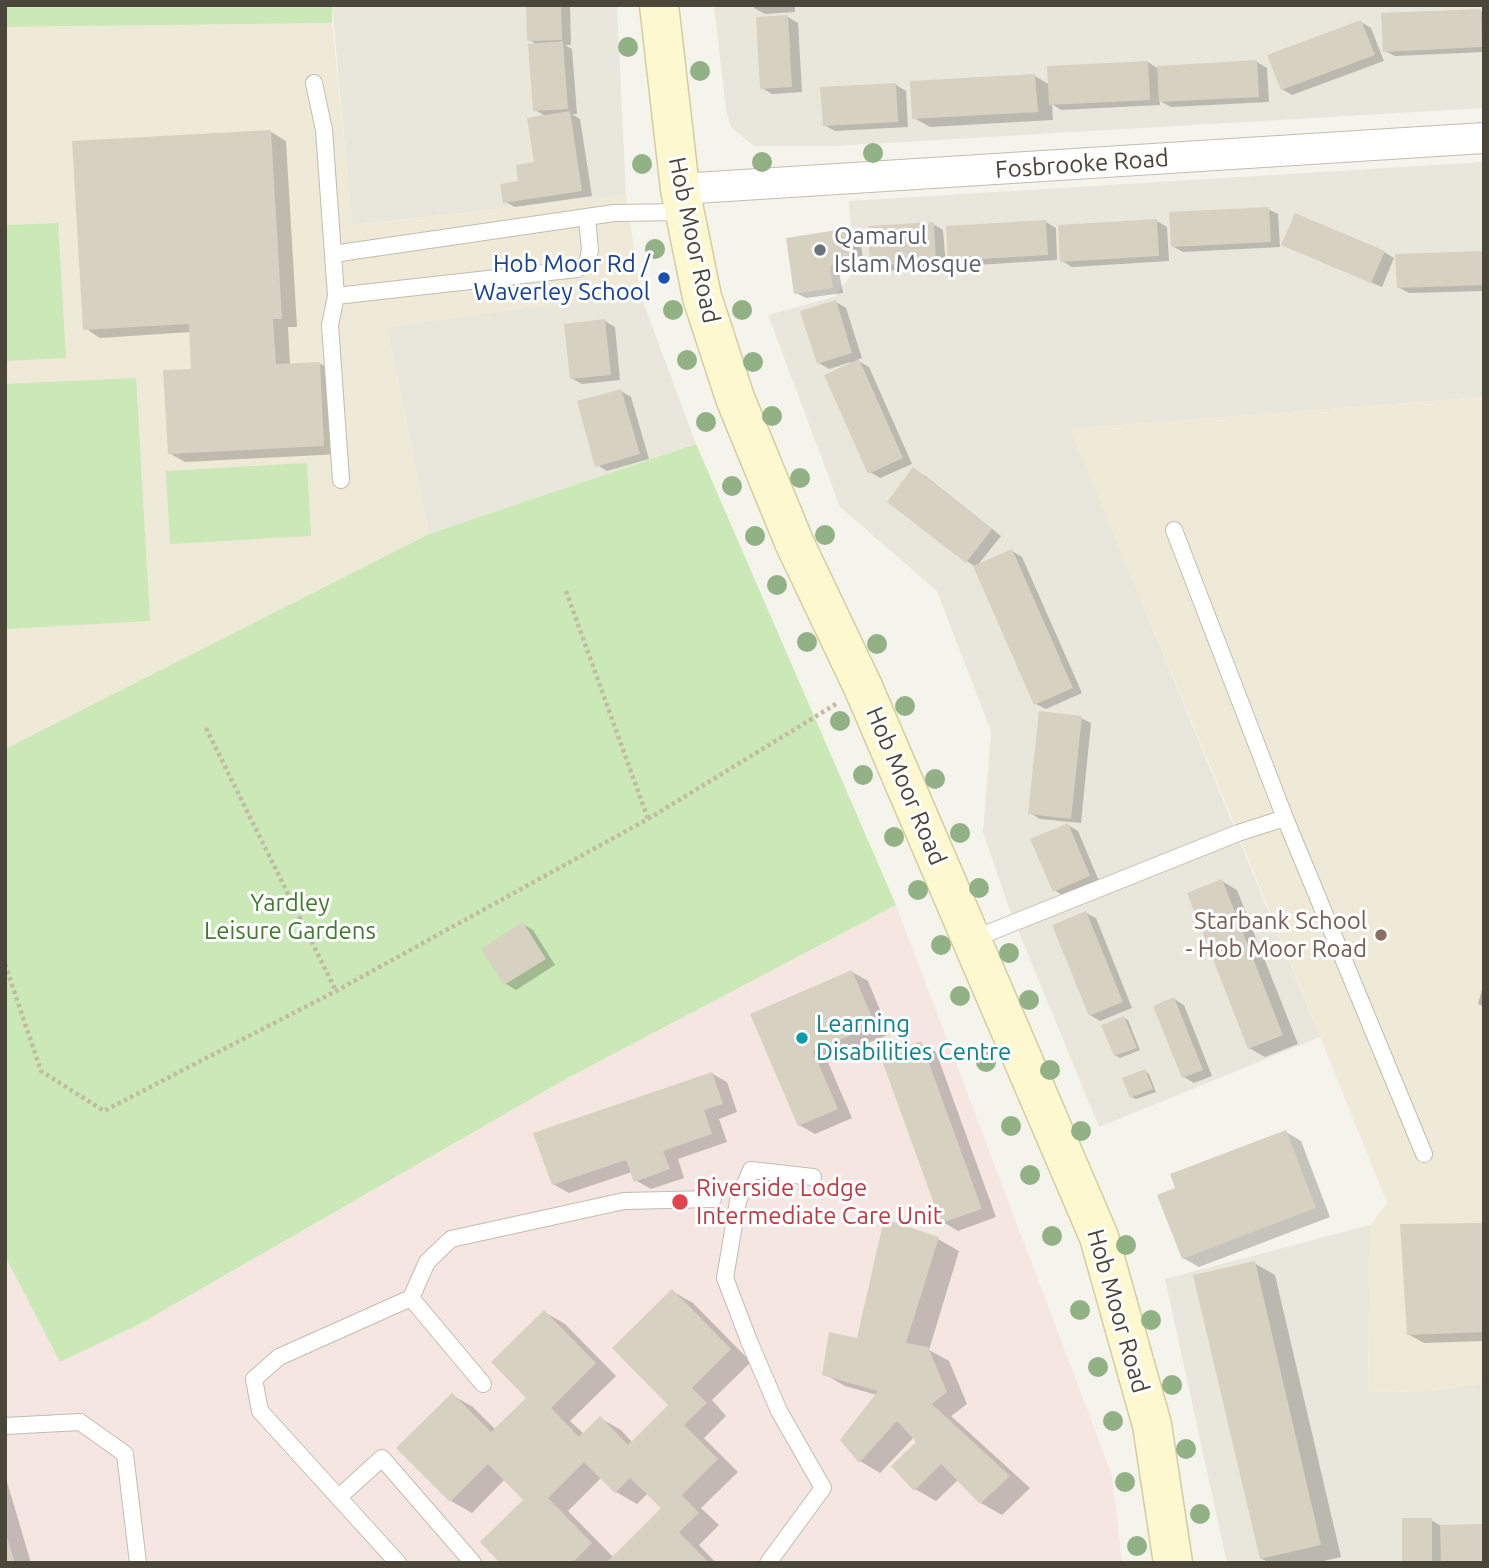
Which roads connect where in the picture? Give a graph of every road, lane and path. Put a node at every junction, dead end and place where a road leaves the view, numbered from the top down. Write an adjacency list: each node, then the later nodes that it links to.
1 (659, 5): 4 (street, Hob Moor Road)
2 (314, 83): 6 (lane)
3 (1484, 138): 4 (street, Fosbrooke Road)
4 (682, 201): 5 (lane); 11 (street, Hob Moor Road)
5 (587, 217): 6 (lane); 7 (lane)
6 (333, 254): 7 (lane)
7 (336, 296): 8 (lane)
8 (341, 480)
9 (1174, 530): 13 (lane)
10 (566, 591): 14 (path)
11 (863, 687): 14 (path); 15 (street, Hob Moor Road)
12 (206, 728): 17 (path)
13 (1285, 818): 15 (lane); 18 (lane)
14 (648, 819): 17 (path)
15 (972, 939): 29 (street, Hob Moor Road)
16 (5, 964): 17 (path)
17 (336, 991)
18 (1424, 1154)
19 (813, 1177): 28 (lane)
20 (713, 1199): 21 (lane)
21 (411, 1298): 22 (lane); 24 (lane)
22 (483, 1384)
23 (5, 1426): 25 (lane)
24 (339, 1497): 26 (lane); 27 (lane)
25 (138, 1563)
26 (397, 1563)
27 (473, 1563)
28 (768, 1563)
29 (1173, 1563)

